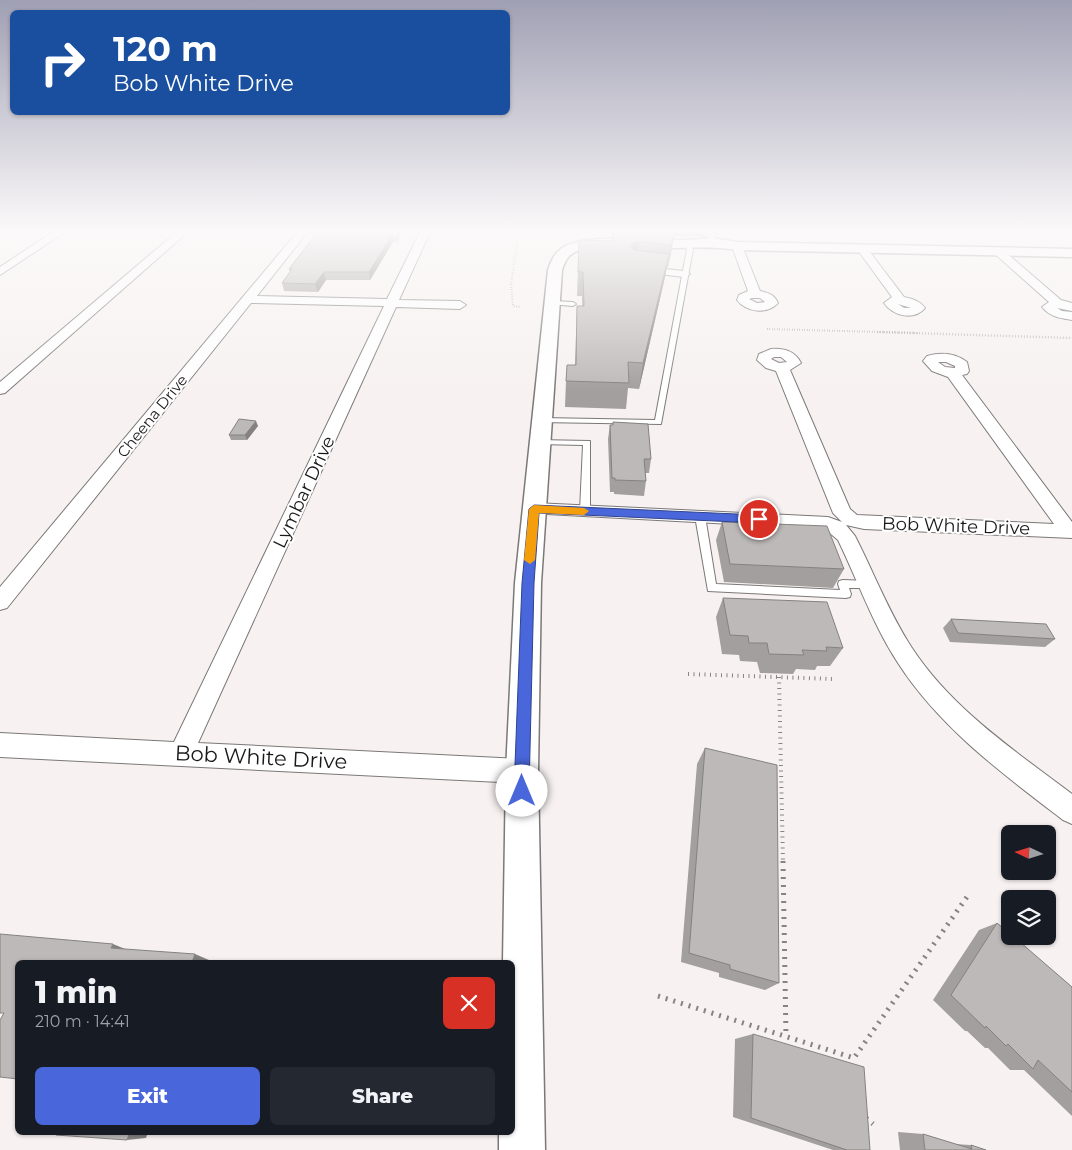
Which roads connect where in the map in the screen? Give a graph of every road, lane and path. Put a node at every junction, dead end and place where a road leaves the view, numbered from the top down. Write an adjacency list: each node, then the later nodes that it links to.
1 (122, 284): 23 (street)
2 (260, 284): 11 (street, Cheena Drive)
3 (401, 284): 13 (street, Lymbar Drive)
4 (511, 284): 16 (path)
5 (558, 284): 24 (street)
6 (682, 284): 24 (lane)
7 (751, 284): 10 (street)
8 (888, 284): 12 (street)
9 (1034, 284): 14 (street)
10 (755, 294)
11 (248, 299): 13 (street); 31 (street, Cheena Drive)
12 (900, 300)
13 (392, 303): 15 (street); 36 (street, Lymbar Drive)
14 (1056, 303): 17 (street); 18 (street)
15 (460, 305)
16 (520, 307)
17 (1072, 307)
18 (1072, 316)
19 (767, 329): 20 (path)
20 (1072, 338)
21 (782, 368): 28 (street)
22 (953, 373): 29 (street)
23 (0, 390)
24 (540, 431): 25 (street); 26 (lane)
25 (534, 509): 26 (street, Bob White Drive); 37 (street)
26 (585, 511): 27 (street, Bob White Drive)
27 (700, 516): 28 (street, Bob White Drive); 30 (lane)
28 (835, 518): 29 (street, Bob White Drive); 30 (street)
29 (1071, 531)
30 (869, 585): 38 (street)
31 (0, 602)
32 (688, 674): 33 (path)
33 (779, 677): 34 (path); 41 (path)
34 (833, 679)
35 (0, 745): 36 (street, Bob White Drive)
36 (181, 753): 37 (street, Bob White Drive)
37 (522, 771): 46 (street)
38 (1072, 810)
39 (969, 894): 42 (path)
40 (658, 996): 41 (path)
41 (786, 1036): 42 (path)
42 (854, 1058): 43 (path)
43 (855, 1067)
44 (860, 1111): 45 (path)
45 (873, 1124)
46 (522, 1150)

